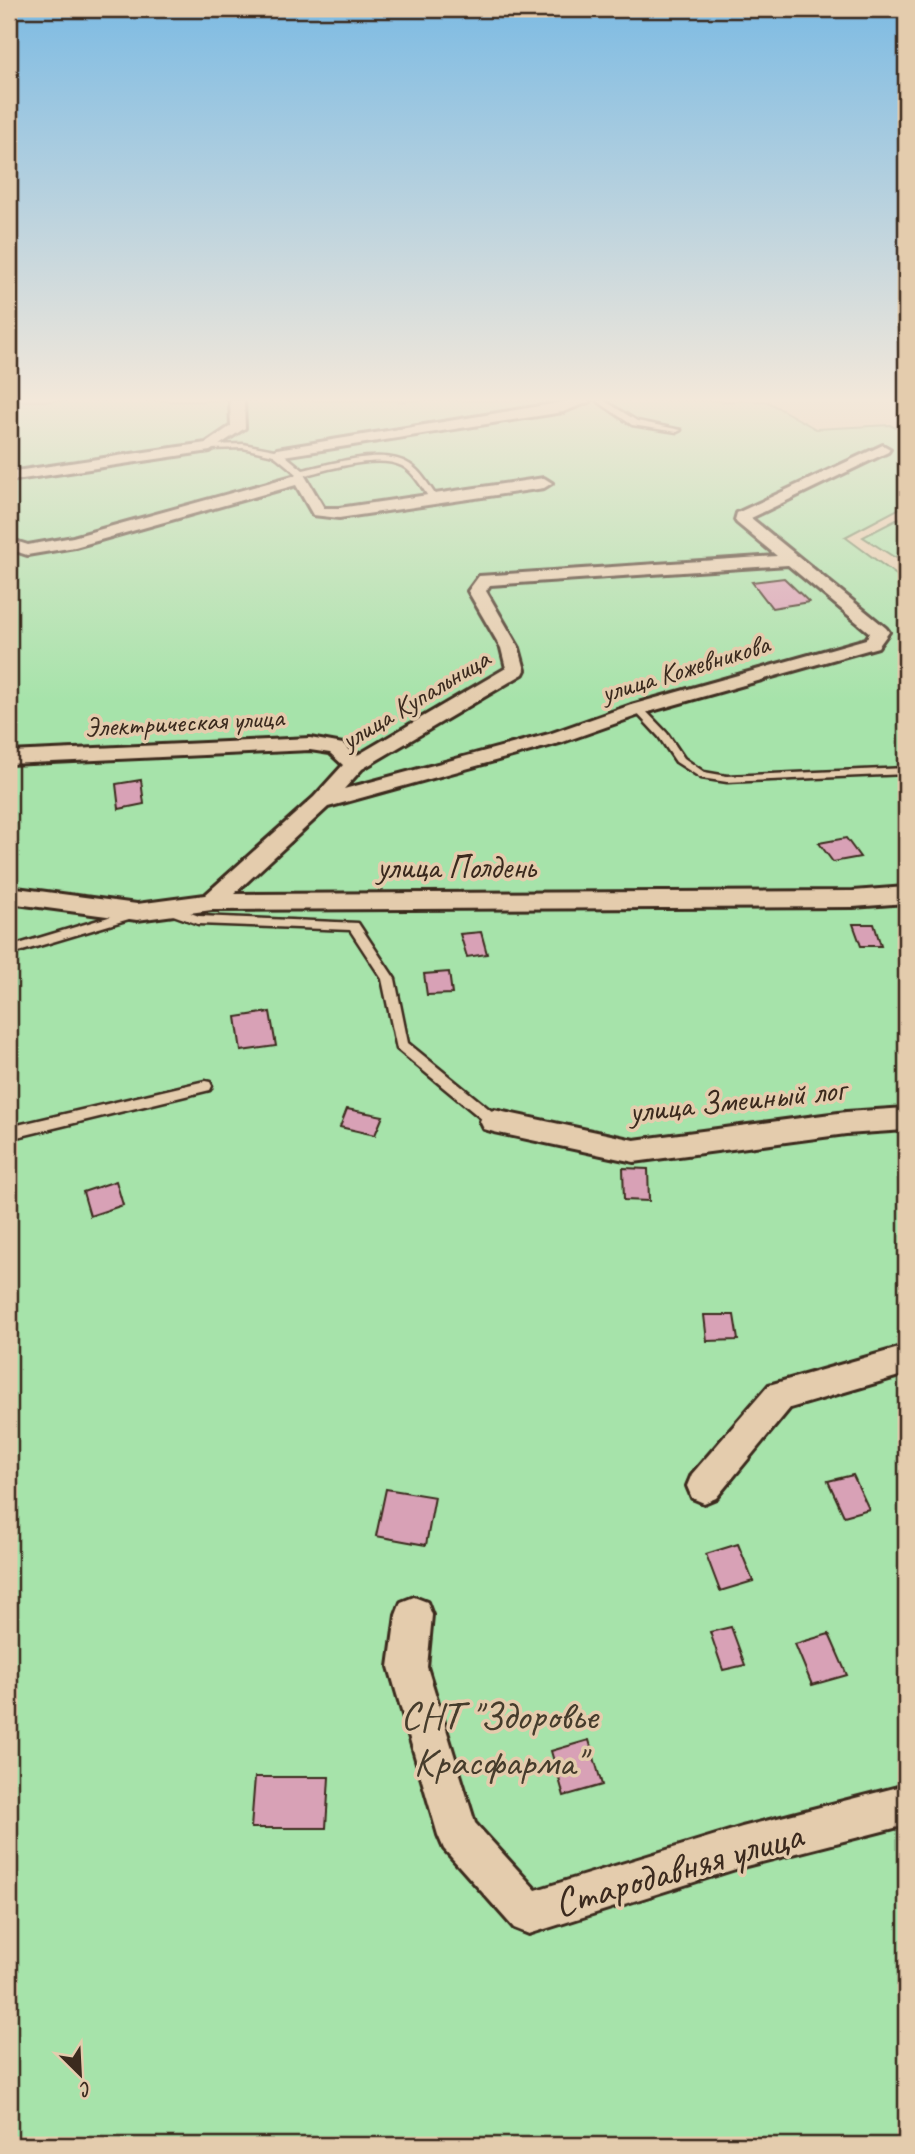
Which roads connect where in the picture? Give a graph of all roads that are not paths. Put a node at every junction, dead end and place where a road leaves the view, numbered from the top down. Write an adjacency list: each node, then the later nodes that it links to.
1 (213, 502): 5 (street)
2 (313, 502): 3 (street)
3 (407, 502)
4 (773, 502): 6 (street, улица Кожевникова)
5 (9, 544)
6 (793, 560): 7 (street, улица Кожевникова); 9 (street, улица Купальница)
7 (638, 709): 10 (lane); 11 (street, улица Кожевникова)
8 (9, 758): 9 (street, Электрическая улица)
9 (355, 765): 11 (street, улица Купальница)
10 (906, 771)
11 (321, 802): 14 (street, улица Кожевникова)
12 (9, 895): 16 (street)
13 (906, 895): 14 (street, улица Полдень)
14 (212, 902): 15 (lane)
15 (165, 908): 16 (street); 20 (lane)
16 (137, 912): 17 (lane)
17 (9, 951)
18 (205, 1086): 21 (lane)
19 (906, 1119): 20 (street, улица Змеиный лог)
20 (494, 1121)
21 (9, 1133)
22 (906, 1360): 23 (street)
23 (705, 1486)
24 (414, 1615): 25 (street, Стародавняя улица)
25 (906, 1805)

